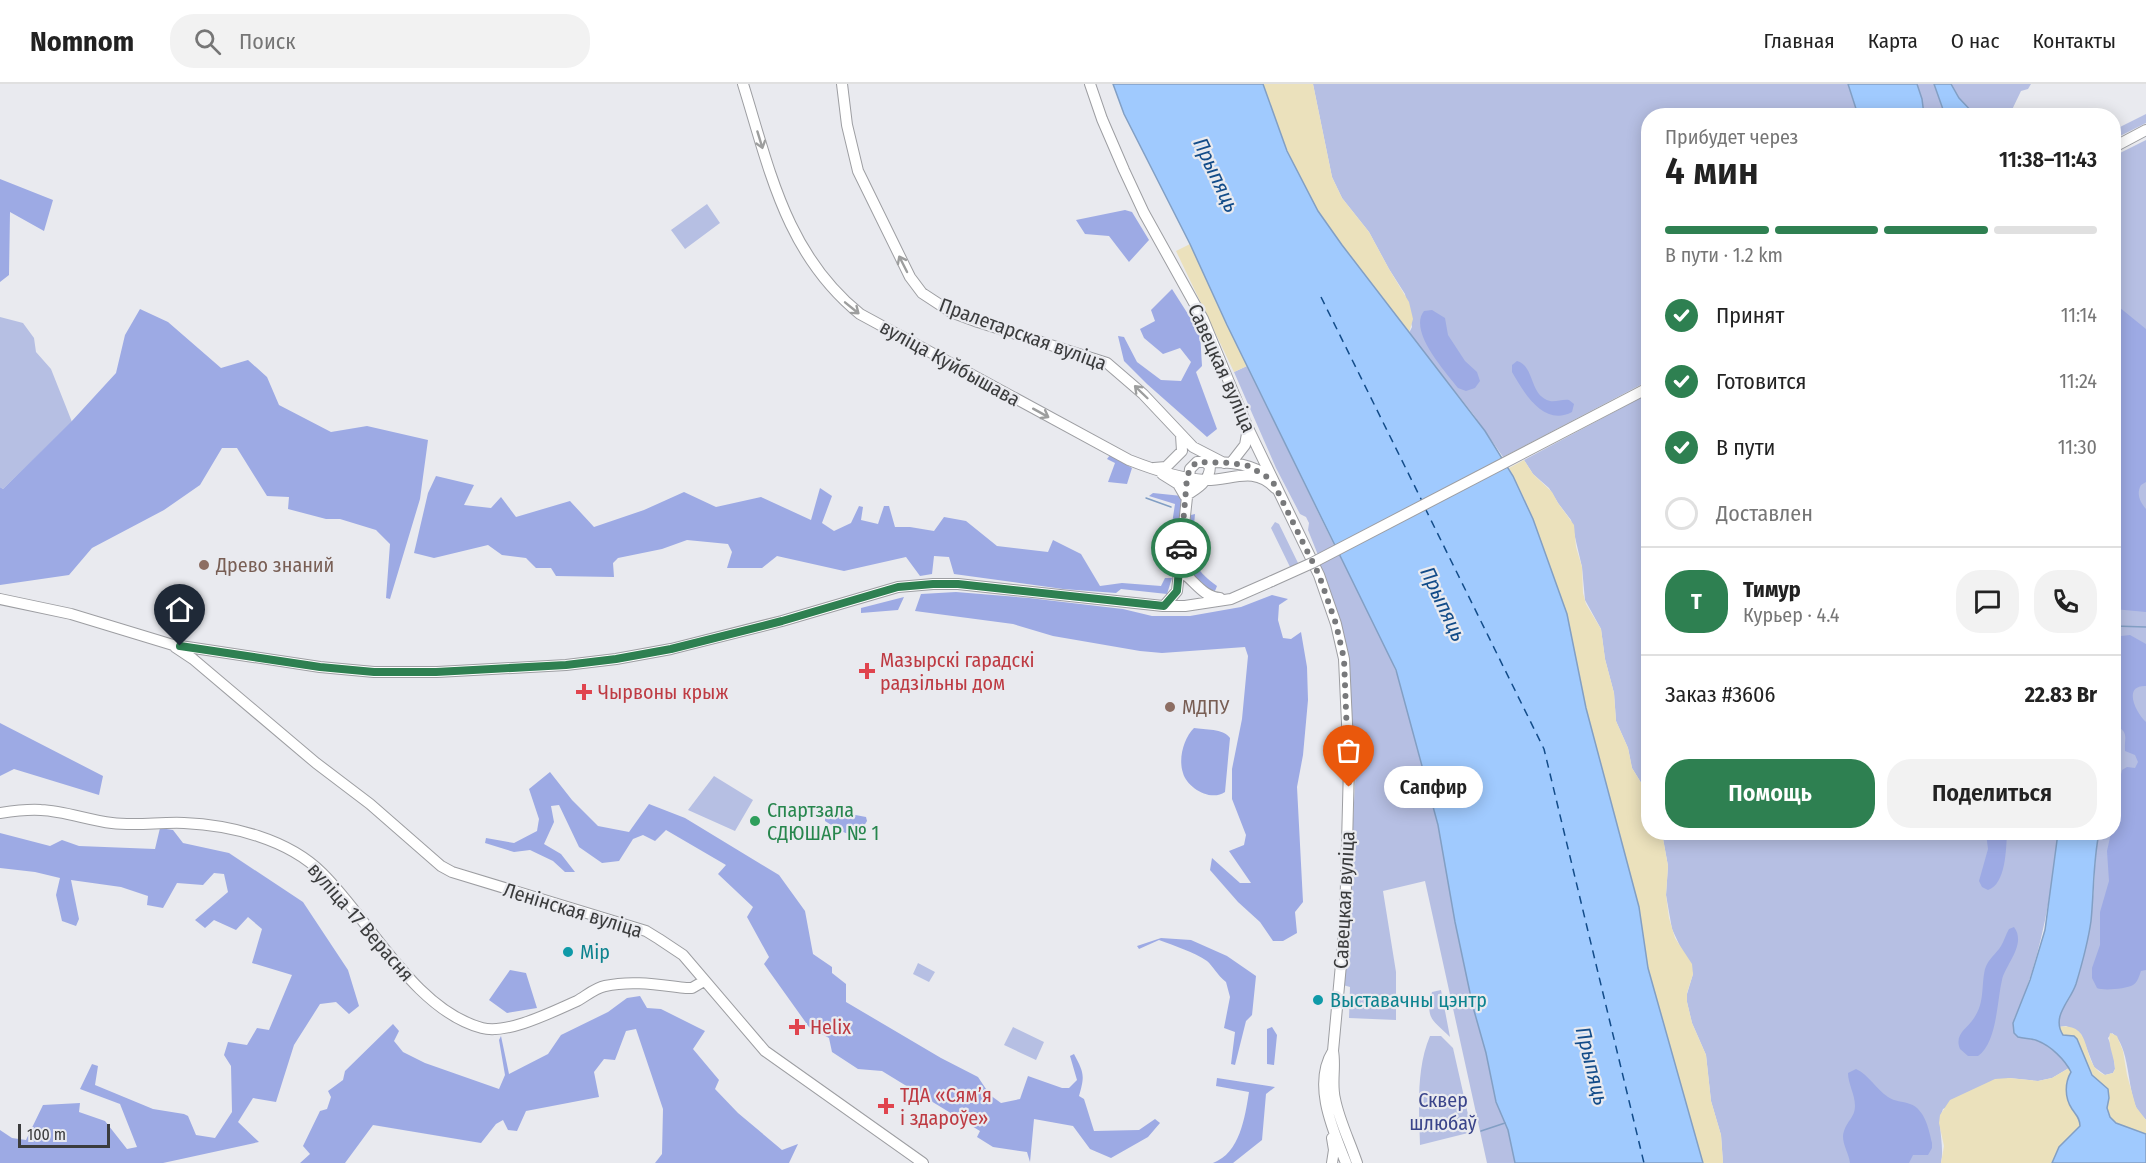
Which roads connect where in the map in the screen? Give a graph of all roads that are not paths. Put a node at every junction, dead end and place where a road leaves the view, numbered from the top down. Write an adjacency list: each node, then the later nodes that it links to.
1 (743, 84): 12 (main road, вуліца Куйбышава, one-way to 12)
2 (842, 84): 8 (main road, Пралетарская вуліца, one-way to 2)
3 (1090, 84): 7 (main road, Савецкая вуліца)
4 (2146, 130): 5 (main road)
5 (2121, 143)
6 (1641, 392): 20 (main road, bridge)
7 (1248, 428): 9 (main road, Савецкая вуліца); 11 (main road)
8 (1181, 435): 11 (main road, Пралетарская вуліца); 12 (main road); 14 (main road, Пралетарская вуліца)
9 (1260, 453): 13 (main road); 16 (main road, Савецкая вуліца)
10 (1205, 462): 11 (main road); 14 (main road); 15 (main road)
11 (1228, 463): 13 (main road)
12 (1151, 468): 14 (main road, вуліца Куйбышава); 17 (main road)
13 (1249, 472): 15 (main road, вуліца Куйбышава); 16 (main road)
14 (1188, 473): 15 (main road, вуліца Куйбышава); 17 (main road)
15 (1206, 480): 17 (main road)
16 (1280, 494): 28 (main road, Савецкая вуліца)
17 (1185, 496): 18 (main road)
18 (1184, 573): 20 (main road); 21 (main road); 22 (main road)
19 (0, 599): 23 (main road)
20 (1231, 599): 22 (main road)
21 (1164, 606): 22 (main road); 24 (main road)
22 (1185, 606)
23 (173, 645): 24 (main road); 25 (main road, Ленінская вуліца)
24 (220, 652): 25 (main road)
25 (210, 674): 27 (main road, Ленінская вуліца)
26 (0, 813): 27 (main road, вуліца 17 Верасня)
27 (704, 981): 30 (main road, Ленінская вуліца)
28 (1333, 1051): 29 (main road, Савецкая вуліца); 33 (main road, Савецкая вуліца)
29 (1327, 1108): 31 (main road); 32 (main road, Савецкая вуліца)
30 (923, 1163)
31 (1332, 1163)
32 (1346, 1163)
33 (1357, 1163)

